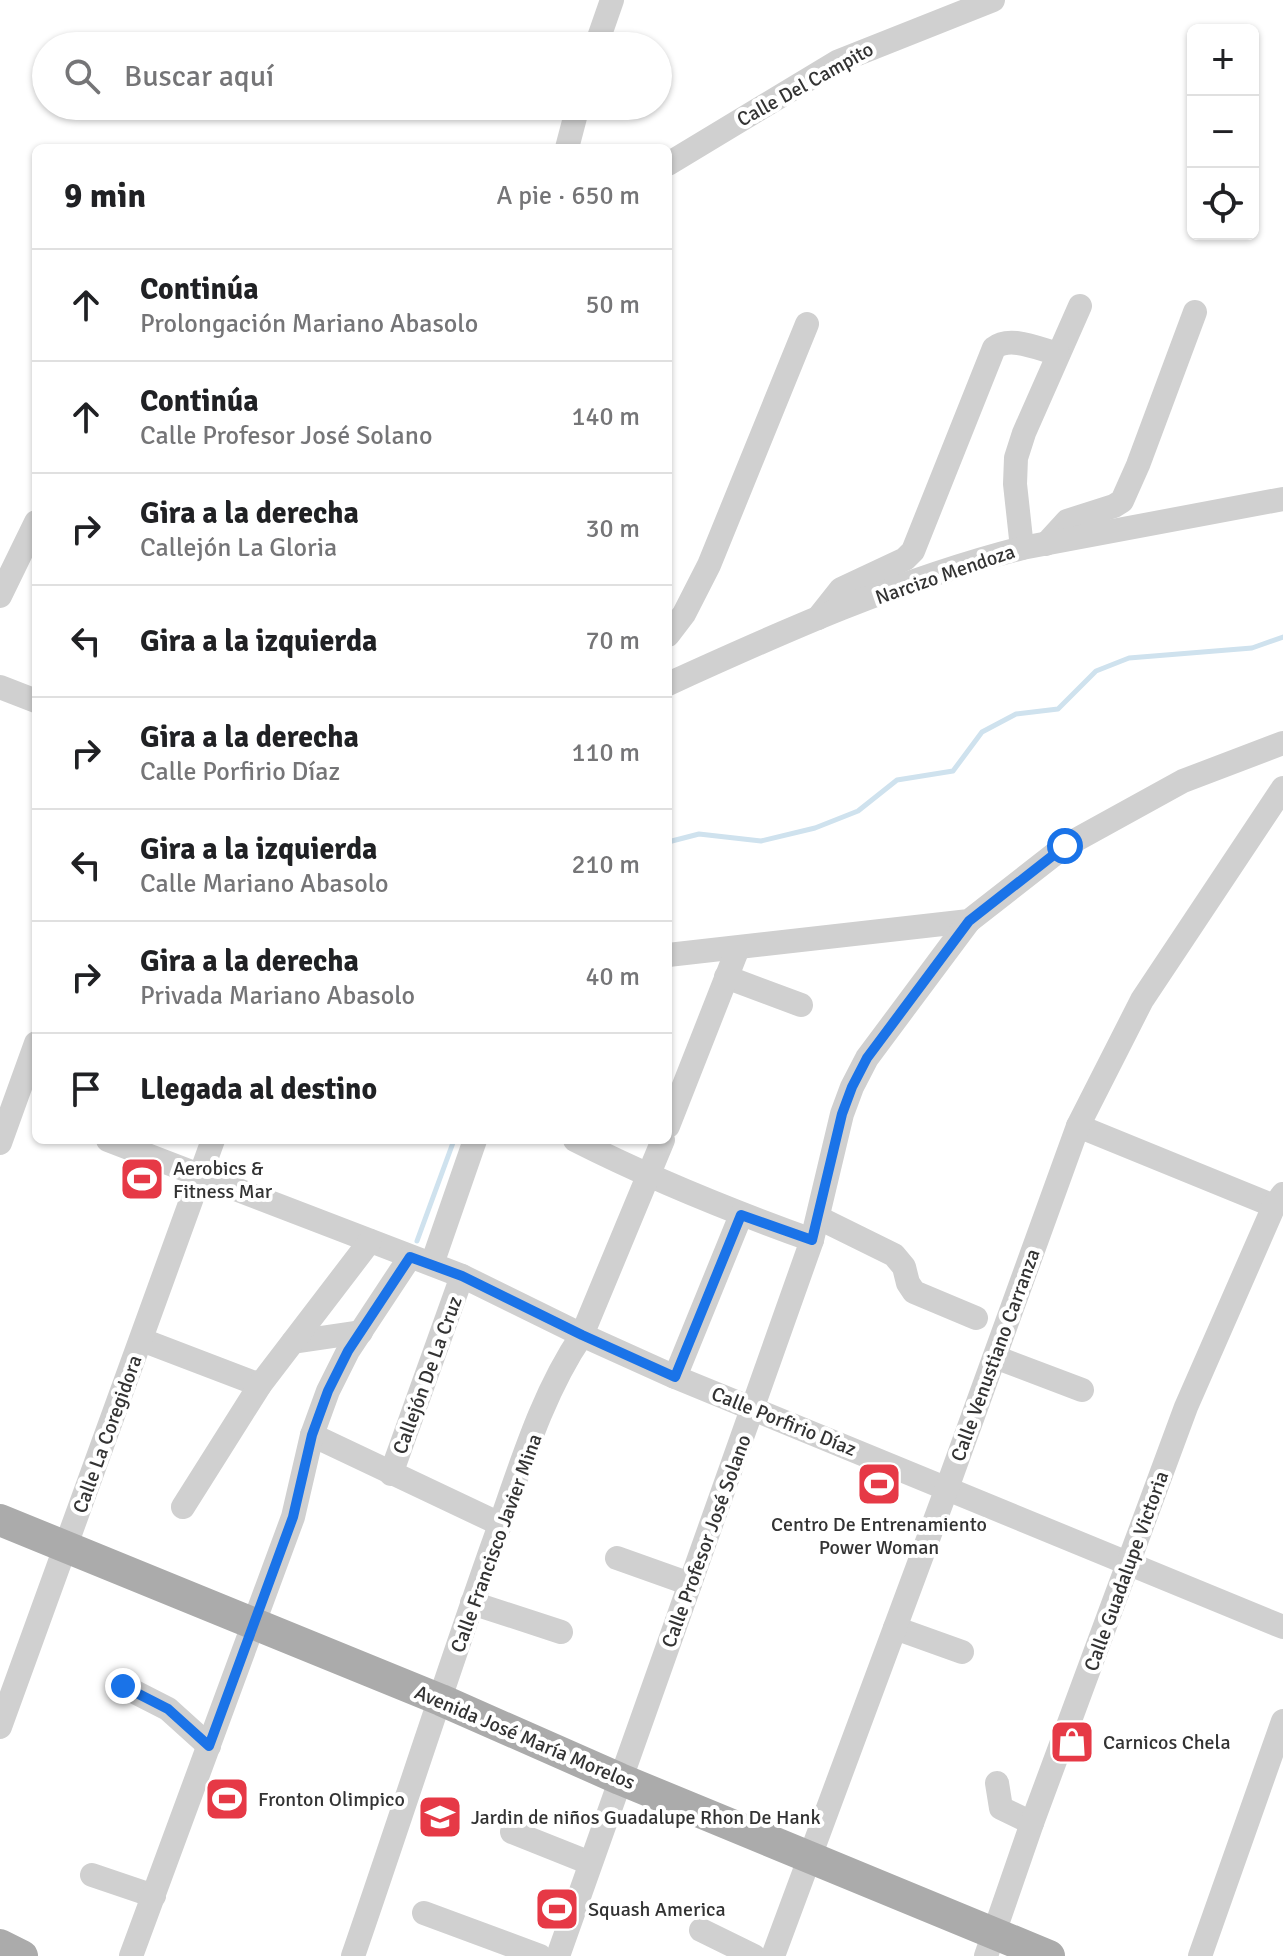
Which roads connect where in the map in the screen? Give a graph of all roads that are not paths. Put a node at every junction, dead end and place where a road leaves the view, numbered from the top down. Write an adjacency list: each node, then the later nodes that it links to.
1 (612, 0): 3 (street)
2 (993, 0): 6 (street, Calle Del Campito)
3 (601, 32)
4 (574, 120): 5 (street)
5 (568, 144)
6 (672, 162)
7 (1080, 306): 10 (street)
8 (1195, 312): 13 (street)
9 (807, 324): 16 (street)
10 (1058, 354): 13 (street); 15 (street)
11 (1283, 499): 13 (street, Narcizo Mendoza)
12 (32, 529): 14 (street)
13 (1034, 546): 15 (street, Narcizo Mendoza)
14 (0, 596)
15 (817, 620): 17 (street, Narcizo Mendoza)
16 (672, 630)
17 (672, 682)
18 (0, 687): 19 (street)
19 (32, 699)
20 (1283, 743): 22 (street, Calle Profesor José Solano)
21 (1283, 788): 30 (street, Calle Venustiano Carranza)
22 (969, 921): 23 (street); 41 (street, Calle Profesor José Solano)
23 (738, 948): 24 (street); 25 (street)
24 (672, 955)
25 (726, 977): 26 (street); 29 (street)
26 (801, 1005)
27 (32, 1056): 28 (street)
28 (17, 1105): 31 (street)
29 (672, 1116)
30 (1078, 1126): 39 (street); 50 (street, Calle Venustiano Carranza)
31 (0, 1143)
32 (119, 1144): 37 (street, Calle Porfirio Díaz)
33 (212, 1144): 37 (street, Calle La Coregidora)
34 (473, 1144): 43 (street)
35 (583, 1144): 38 (street)
36 (661, 1144): 38 (street, Calle Francisco Javier Mina)
37 (200, 1175): 42 (street, Calle Porfirio Díaz); 48 (street, Calle La Coregidora)
38 (648, 1177): 40 (street); 47 (street, Calle Francisco Javier Mina)
39 (1278, 1200): 63 (street, Calle Guadalupe Victoria)
40 (741, 1215): 41 (street); 51 (street)
41 (816, 1229): 45 (street); 54 (street, Calle Profesor José Solano)
42 (370, 1241): 43 (street, Calle Porfirio Díaz); 49 (street)
43 (421, 1260): 44 (street, Calle Porfirio Díaz); 46 (street)
44 (462, 1276): 47 (street, Calle Porfirio Díaz); 56 (street, Callejón De La Cruz)
45 (976, 1318)
46 (361, 1332): 49 (street); 55 (street)
47 (582, 1335): 51 (street, Calle Porfirio Díaz); 60 (street, Calle Francisco Javier Mina)
48 (142, 1340): 52 (street); 61 (street, Calle La Coregidora)
49 (293, 1342): 52 (street)
50 (995, 1357): 53 (street); 57 (street, Calle Venustiano Carranza)
51 (675, 1377): 54 (street, Calle Porfirio Díaz)
52 (260, 1385): 58 (street)
53 (1082, 1390)
54 (753, 1410): 57 (street, Calle Porfirio Díaz); 64 (street, Calle Profesor José Solano)
55 (312, 1435): 56 (street); 66 (street)
56 (391, 1474): 60 (street)
57 (947, 1488): 63 (street, Calle Porfirio Díaz); 68 (street, Calle Venustiano Carranza)
58 (183, 1507)
59 (0, 1520): 61 (main road, Avenida José María Morelos)
60 (500, 1524): 65 (street, Calle Francisco Javier Mina)
61 (65, 1547): 66 (main road, Avenida José María Morelos); 74 (street, Calle La Coregidora)
62 (617, 1558): 64 (street)
63 (1129, 1565): 67 (street, Calle Porfirio Díaz); 78 (street, Calle Guadalupe Victoria)
64 (690, 1584): 76 (street, Calle Profesor José Solano)
65 (472, 1603): 69 (street); 72 (street, Calle Francisco Javier Mina)
66 (253, 1625): 72 (main road, Avenida José María Morelos); 75 (street)
67 (1283, 1627)
68 (895, 1628): 70 (street); 80 (street, Calle Venustiano Carranza)
69 (561, 1632)
70 (962, 1652)
71 (123, 1686): 75 (street)
72 (441, 1700): 76 (main road, Avenida José María Morelos); 90 (street, Calle Francisco Javier Mina)
73 (1283, 1721): 96 (street)
74 (0, 1727)
75 (209, 1746): 83 (street)
76 (620, 1779): 80 (main road, Avenida José María Morelos); 81 (street, Calle Profesor José Solano)
77 (997, 1783): 78 (street)
78 (1032, 1823): 87 (street, Calle Guadalupe Victoria)
79 (512, 1832): 81 (street)
80 (808, 1858): 87 (main road, Avenida José María Morelos); 94 (street, Calle Venustiano Carranza)
81 (590, 1863): 92 (street, Calle Profesor José Solano)
82 (92, 1875): 83 (street)
83 (154, 1896): 89 (street)
84 (424, 1913): 91 (street)
85 (701, 1930): 93 (street)
86 (0, 1945): 88 (main road)
87 (990, 1945): 95 (main road, Avenida José María Morelos)
88 (22, 1956)
89 (131, 1956)
90 (353, 1956)
91 (540, 1956)
92 (558, 1956)
93 (754, 1956)
94 (773, 1956)
95 (1049, 1956)
96 (1200, 1956)

